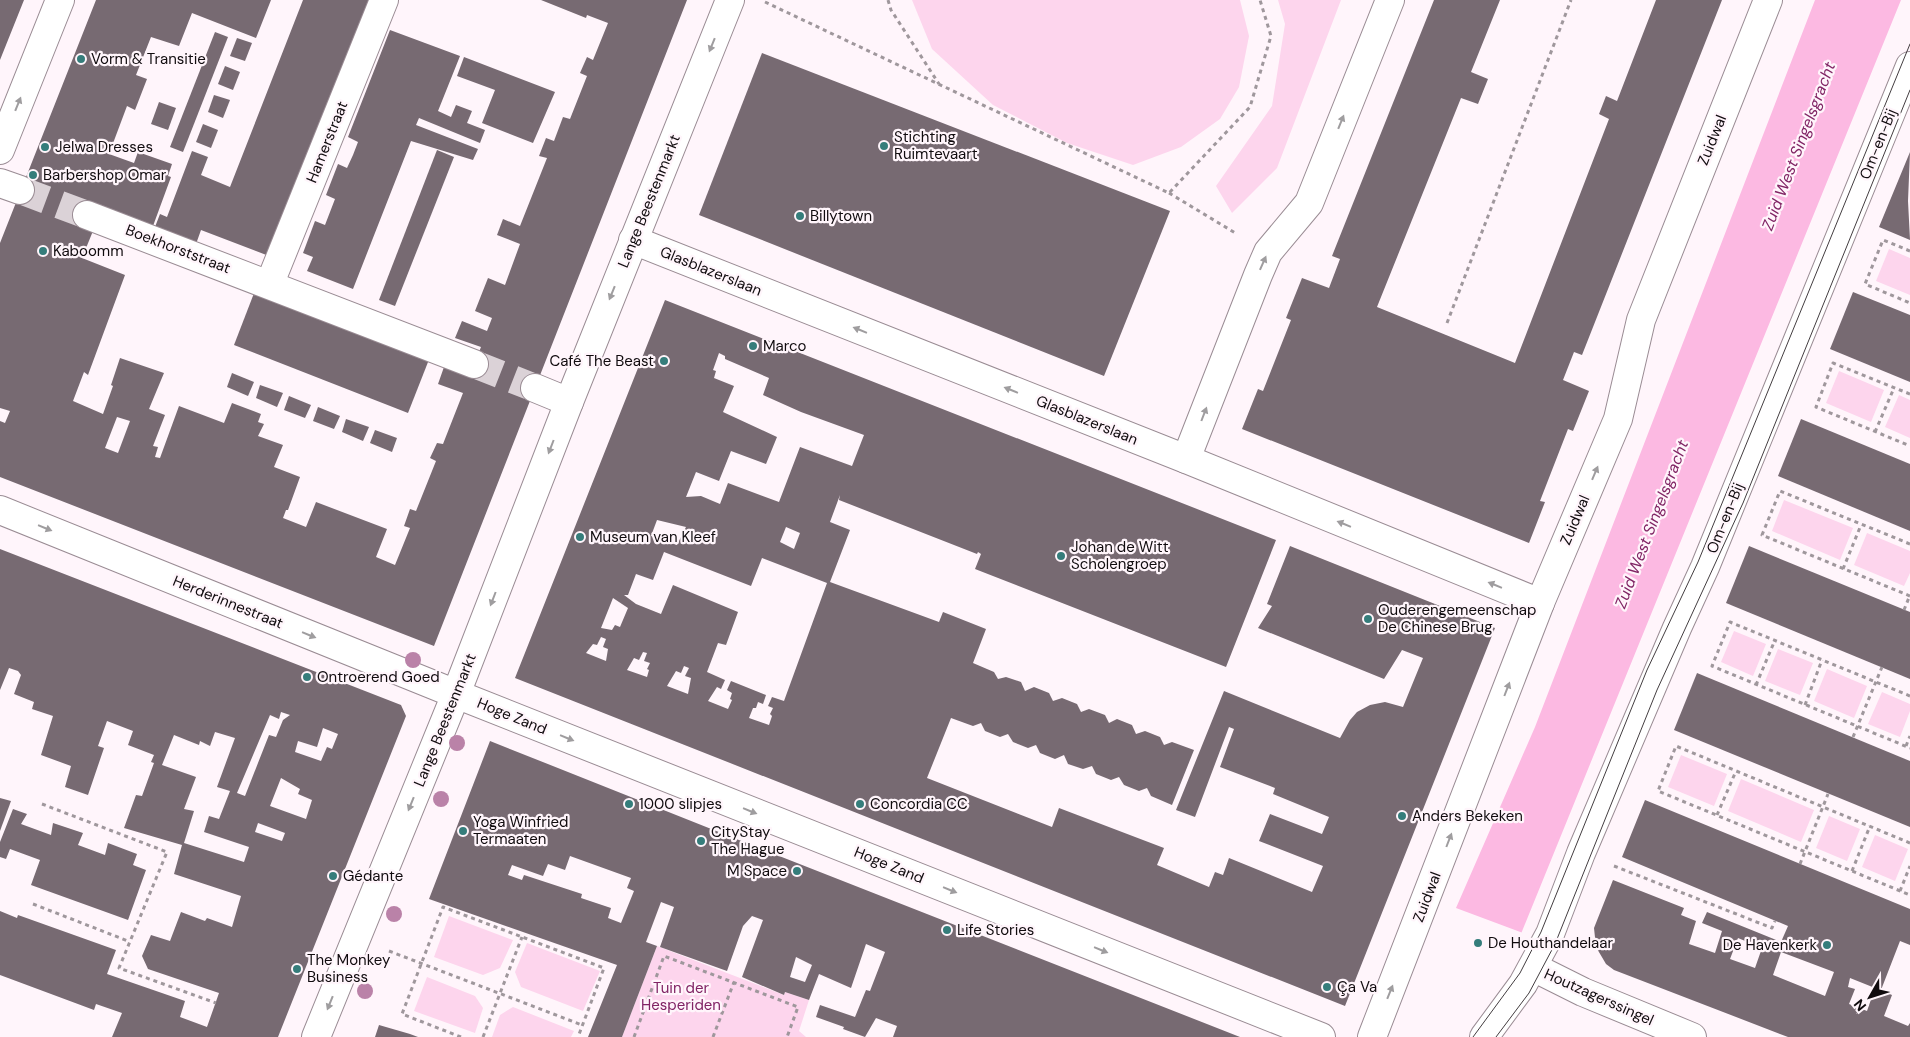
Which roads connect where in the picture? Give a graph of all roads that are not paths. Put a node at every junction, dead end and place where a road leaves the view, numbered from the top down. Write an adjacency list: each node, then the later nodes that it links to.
1 (60, 0): 7 (street, one-way to 1)
2 (384, 0): 10 (street, Hamerstraat)
3 (730, 0): 9 (street, Lange Beestenmarkt, one-way to 9)
4 (1390, 0): 14 (street, one-way to 4)
5 (1768, 0): 16 (street, Zuidwal, one-way to 5)
6 (1910, 66): 18 (street, Om-en-Bij)
7 (0, 150)
8 (87, 215): 10 (street, Boekhorststraat)
9 (633, 240): 13 (street, Lange Beestenmarkt, one-way to 13); 14 (street, Glasblazerslaan, one-way to 9)
10 (270, 283): 11 (street)
11 (474, 364)
12 (534, 388): 13 (street)
13 (569, 402): 17 (street, Lange Beestenmarkt, one-way to 17)
14 (1186, 459): 16 (street, Glasblazerslaan, one-way to 14)
15 (0, 510): 17 (street, Herderinnestraat, one-way to 17)
16 (1540, 603): 21 (street, Zuidwal, one-way to 16)
17 (456, 694): 19 (street, Lange Beestenmarkt, one-way to 19); 20 (street, Hoge Zand, one-way to 20)
18 (1528, 976): 22 (street, Om-en-Bij); 23 (street, Houtzagerssingel)
19 (316, 1037)
20 (1321, 1037)
21 (1372, 1037)
22 (1484, 1037)
23 (1692, 1037)

